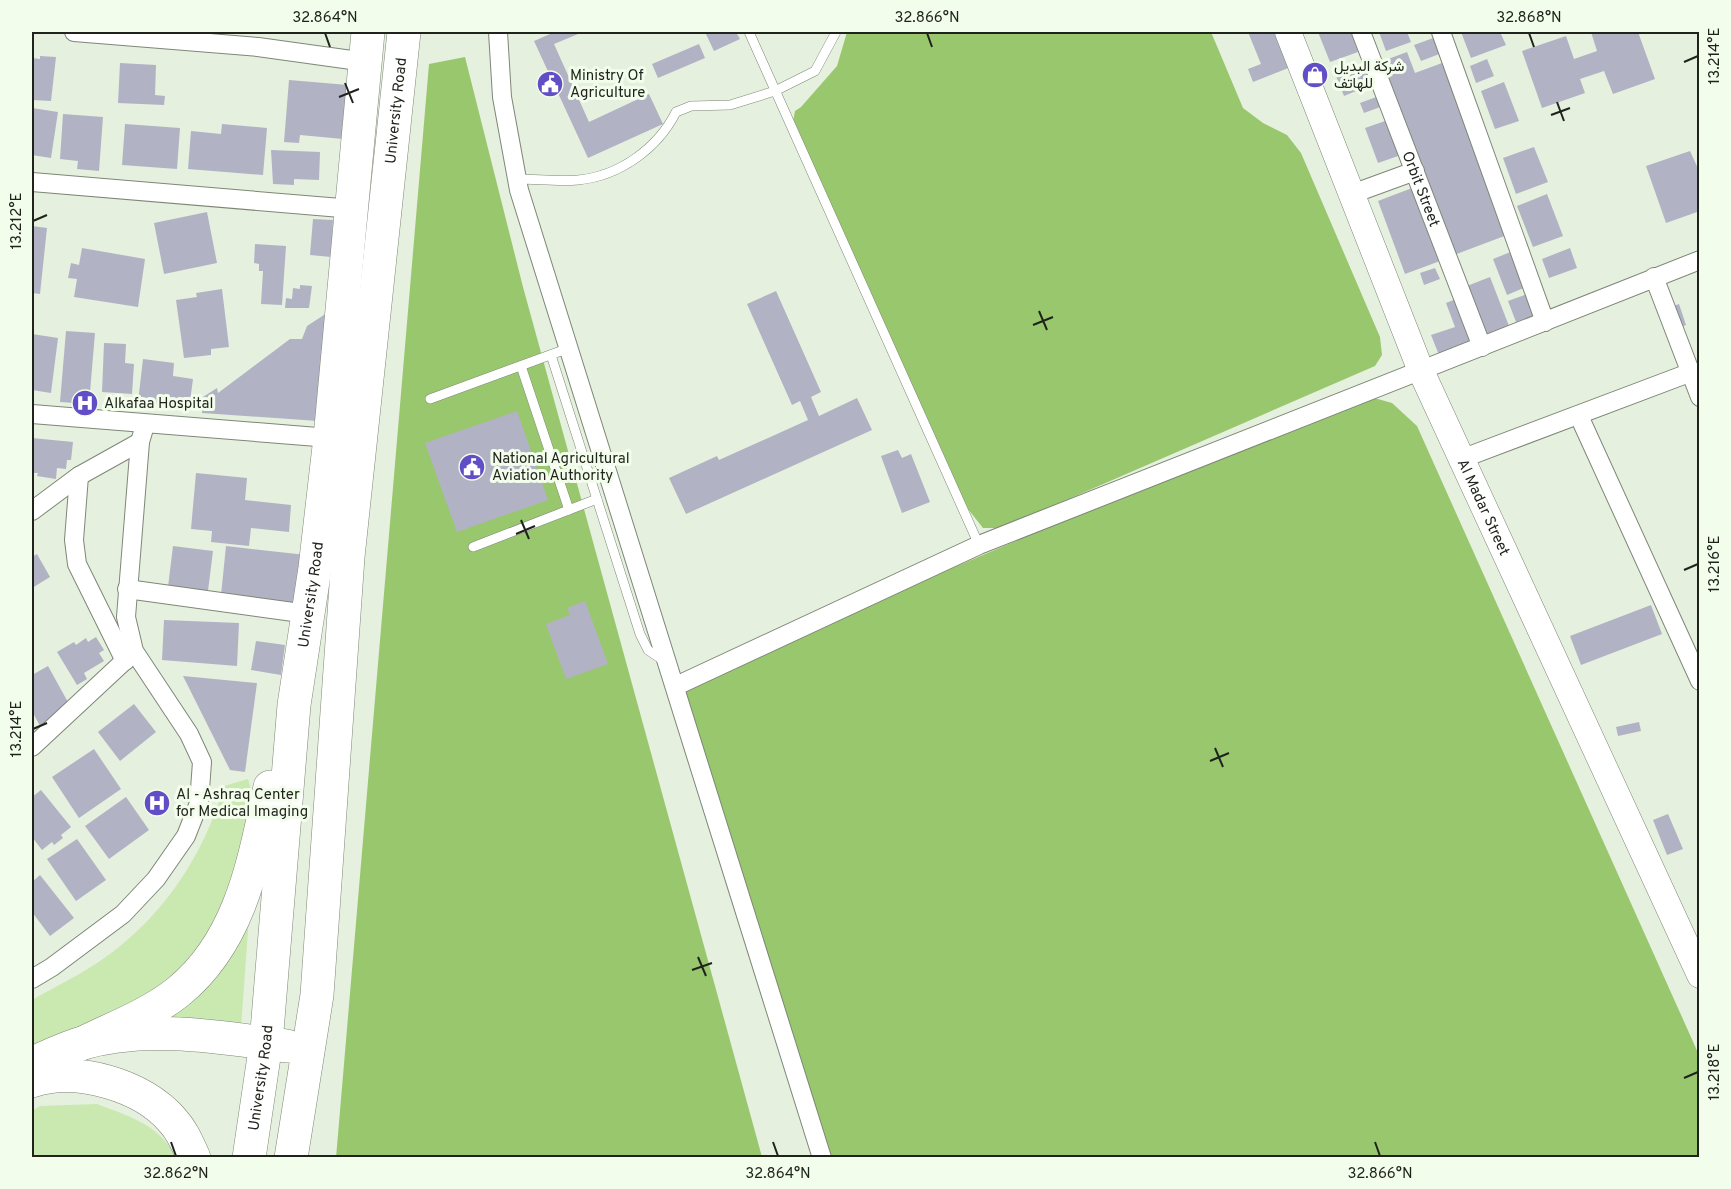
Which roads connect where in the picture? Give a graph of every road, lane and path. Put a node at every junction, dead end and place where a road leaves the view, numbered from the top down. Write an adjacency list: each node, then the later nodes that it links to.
1 (74, 32): 9 (street)
2 (404, 32): 51 (highway, University Road)
3 (498, 32): 14 (street)
4 (748, 32): 12 (lane)
5 (836, 32): 12 (lane)
6 (1288, 32): 16 (street, Al Madar Street)
7 (1361, 32): 13 (street, Orbit Street)
8 (1441, 32): 20 (street)
9 (106, 33): 10 (street)
10 (259, 39): 11 (street)
11 (367, 47): 17 (highway, University Road)
12 (775, 91): 14 (lane); 39 (lane)
13 (1415, 171): 16 (street); 21 (street, Orbit Street)
14 (517, 179): 22 (street)
15 (32, 182): 17 (street)
16 (1352, 194): 25 (street, Al Madar Street)
17 (353, 209): 32 (highway, University Road)
18 (1700, 260): 19 (street)
19 (1654, 277): 20 (street); 26 (street)
20 (1545, 322): 21 (street)
21 (1482, 347): 25 (street)
22 (569, 348): 23 (lane); 44 (street)
23 (551, 355): 24 (lane); 36 (lane)
24 (521, 366): 28 (lane); 37 (lane)
25 (1421, 371): 34 (street, Al Madar Street); 39 (street)
26 (1689, 373): 27 (street); 30 (street)
27 (1700, 397)
28 (430, 399)
29 (32, 414): 31 (street)
30 (1579, 416): 34 (street); 45 (street)
31 (145, 424): 32 (street); 33 (street)
32 (330, 438): 42 (highway, University Road)
33 (140, 442): 35 (street); 41 (street)
34 (1461, 459): 49 (street, Al Madar Street)
35 (79, 476): 38 (street); 43 (street)
36 (597, 499): 37 (lane); 44 (lane)
37 (569, 510): 40 (lane)
38 (32, 511)
39 (979, 545): 46 (street)
40 (473, 548)
41 (127, 589): 42 (street); 43 (street)
42 (308, 614): 47 (highway, University Road)
43 (130, 656): 48 (street); 50 (street)
44 (669, 665): 46 (street)
45 (1700, 681)
46 (676, 686): 61 (street)
47 (294, 705): 52 (highway, University Road); 53 (highway)
48 (32, 747)
49 (1700, 975)
50 (32, 979)
51 (317, 995): 54 (highway, University Road); 60 (highway)
52 (266, 1043): 53 (highway); 54 (highway); 58 (highway, University Road)
53 (81, 1044): 55 (highway)
54 (307, 1049): 59 (highway, University Road)
55 (32, 1063)
56 (32, 1081): 57 (highway)
57 (194, 1158)
58 (249, 1158)
59 (291, 1158)
60 (312, 1158)
61 (822, 1158)

